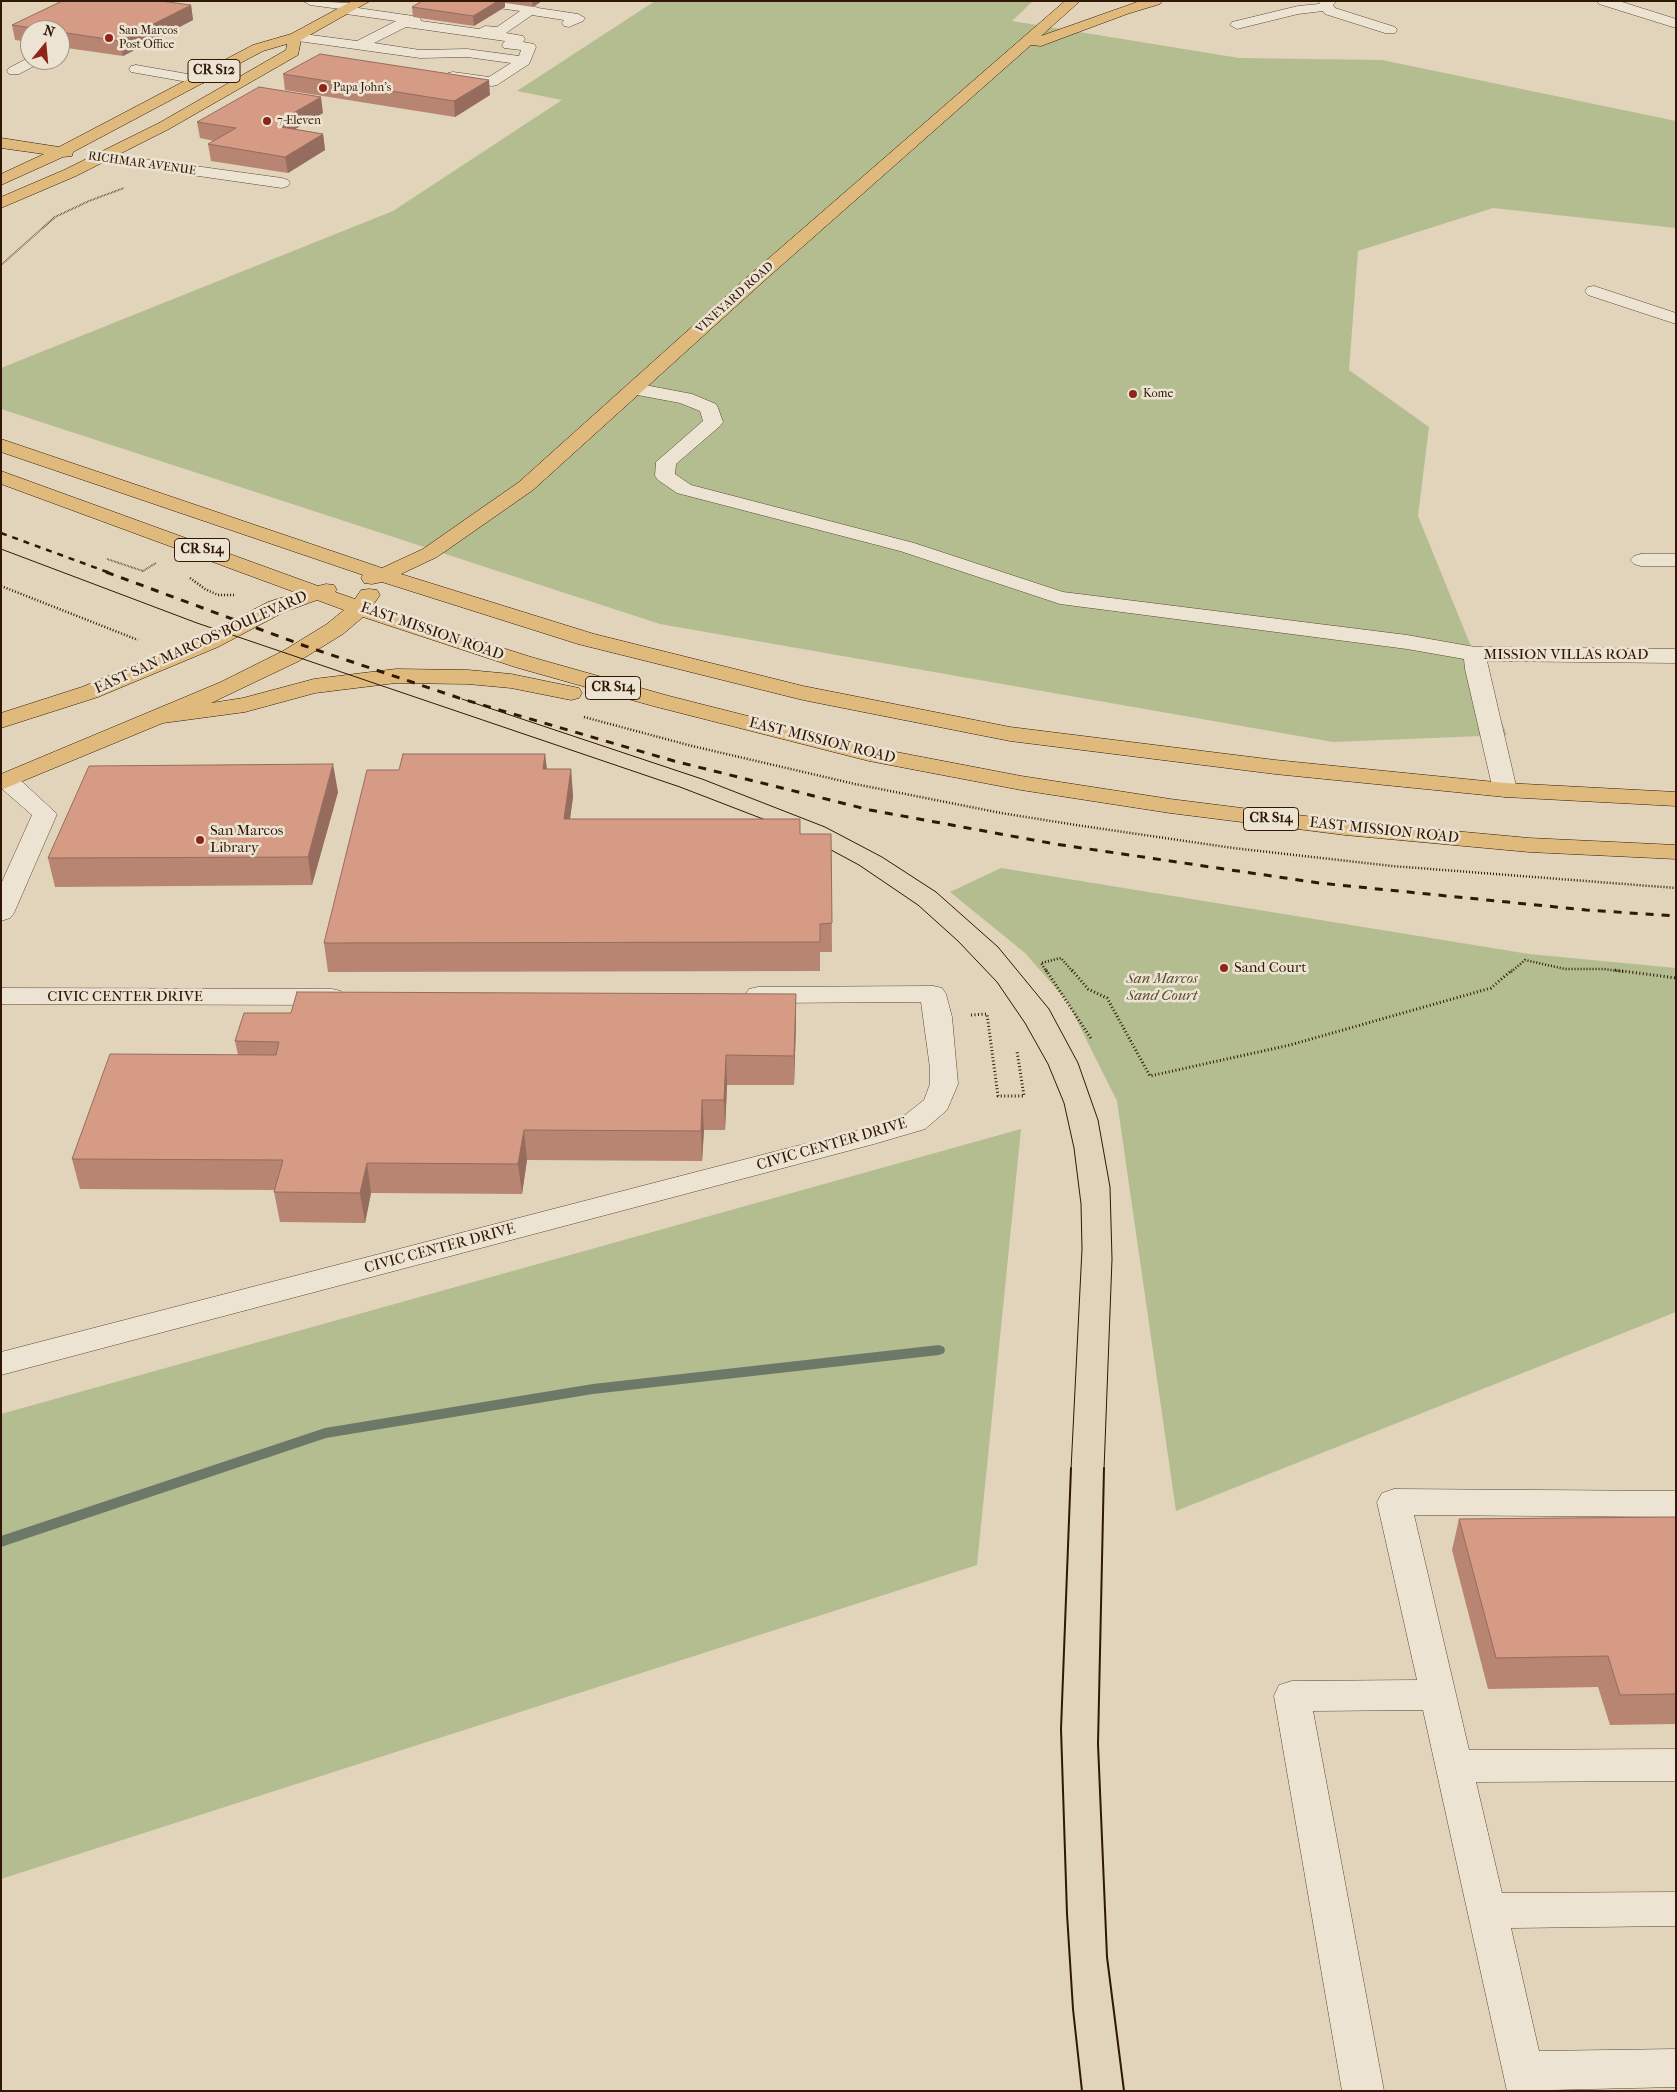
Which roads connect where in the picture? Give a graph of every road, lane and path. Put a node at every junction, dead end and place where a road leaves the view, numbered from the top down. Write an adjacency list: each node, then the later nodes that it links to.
1 (310, 1): 6 (street)
2 (476, 1): 8 (street)
3 (1073, 1): 16 (main road, VINEYARD ROAD)
4 (1155, 1): 16 (main road)
5 (1604, 1): 10 (street)
6 (353, 6): 8 (street); 14 (main road, CR S12)
7 (1329, 6): 11 (street); 12 (street); 13 (street)
8 (529, 11): 9 (street)
9 (569, 23)
10 (1676, 24)
11 (1237, 25)
12 (1390, 30)
13 (1253, 32)
14 (294, 44): 15 (street); 17 (street); 23 (main road, CR S12); 26 (main road, CR S12)
15 (360, 45): 18 (street); 18 (street)
16 (1018, 50): 34 (main road, VINEYARD ROAD)
17 (312, 55)
18 (524, 61): 22 (street)
19 (20, 68): 21 (street)
20 (136, 69): 23 (street)
21 (14, 71)
22 (435, 74)
23 (198, 80): 25 (main road, CR S12)
24 (1, 142): 25 (main road, RICHMAR AVENUE)
25 (62, 152): 26 (main road, RICHMAR AVENUE); 27 (main road, CR S12)
26 (100, 158): 28 (street, RICHMAR AVENUE); 30 (main road, CR S12)
27 (1, 180)
28 (282, 183)
29 (131, 186): 31 (path)
30 (1, 203)
31 (1, 265)
32 (1594, 291): 33 (street)
33 (1676, 319)
34 (634, 389): 41 (main road, VINEYARD ROAD); 46 (street)
35 (1, 445): 41 (main road, CR S14)
36 (1, 477): 43 (main road, EAST MISSION ROAD / CR S14)
37 (107, 559): 40 (path)
38 (1641, 560): 39 (street)
39 (1676, 560)
40 (156, 563)
41 (383, 575): 43 (main road, EAST SAN MARCOS BOULEVARD); 44 (main road); 52 (main road, CR S14)
42 (1, 586): 45 (path)
43 (318, 592): 44 (main road, EAST MISSION ROAD / CR S14); 49 (main road, EAST SAN MARCOS BOULEVARD)
44 (360, 608): 48 (main road); 50 (main road, EAST MISSION ROAD / CR S14)
45 (138, 641)
46 (1475, 654): 47 (street, MISSION VILLAS ROAD); 52 (street, MISSION VILLAS ROAD)
47 (1676, 656)
48 (158, 717): 50 (main road); 51 (main road)
49 (1, 721)
50 (869, 754): 54 (main road, EAST MISSION ROAD / CR S14)
51 (5, 782): 55 (street)
52 (1505, 790): 53 (main road, CR S14)
53 (1676, 799)
54 (1676, 852)
55 (1, 913)
56 (1676, 978): 61 (path)
57 (736, 995): 63 (street, CIVIC CENTER DRIVE)
58 (1, 996): 59 (street, CIVIC CENTER DRIVE)
59 (360, 997)
60 (965, 1015): 62 (path)
61 (1092, 1040)
62 (1016, 1051)
63 (1, 1364)
64 (1676, 1504): 65 (street)
65 (1438, 1696): 67 (street); 72 (street)
66 (1676, 1765): 67 (street)
67 (1454, 1766): 69 (street)
68 (1676, 1909): 69 (street)
69 (1486, 1911): 71 (street)
70 (1676, 2068): 71 (street)
71 (1525, 2081)
72 (1363, 2091)

